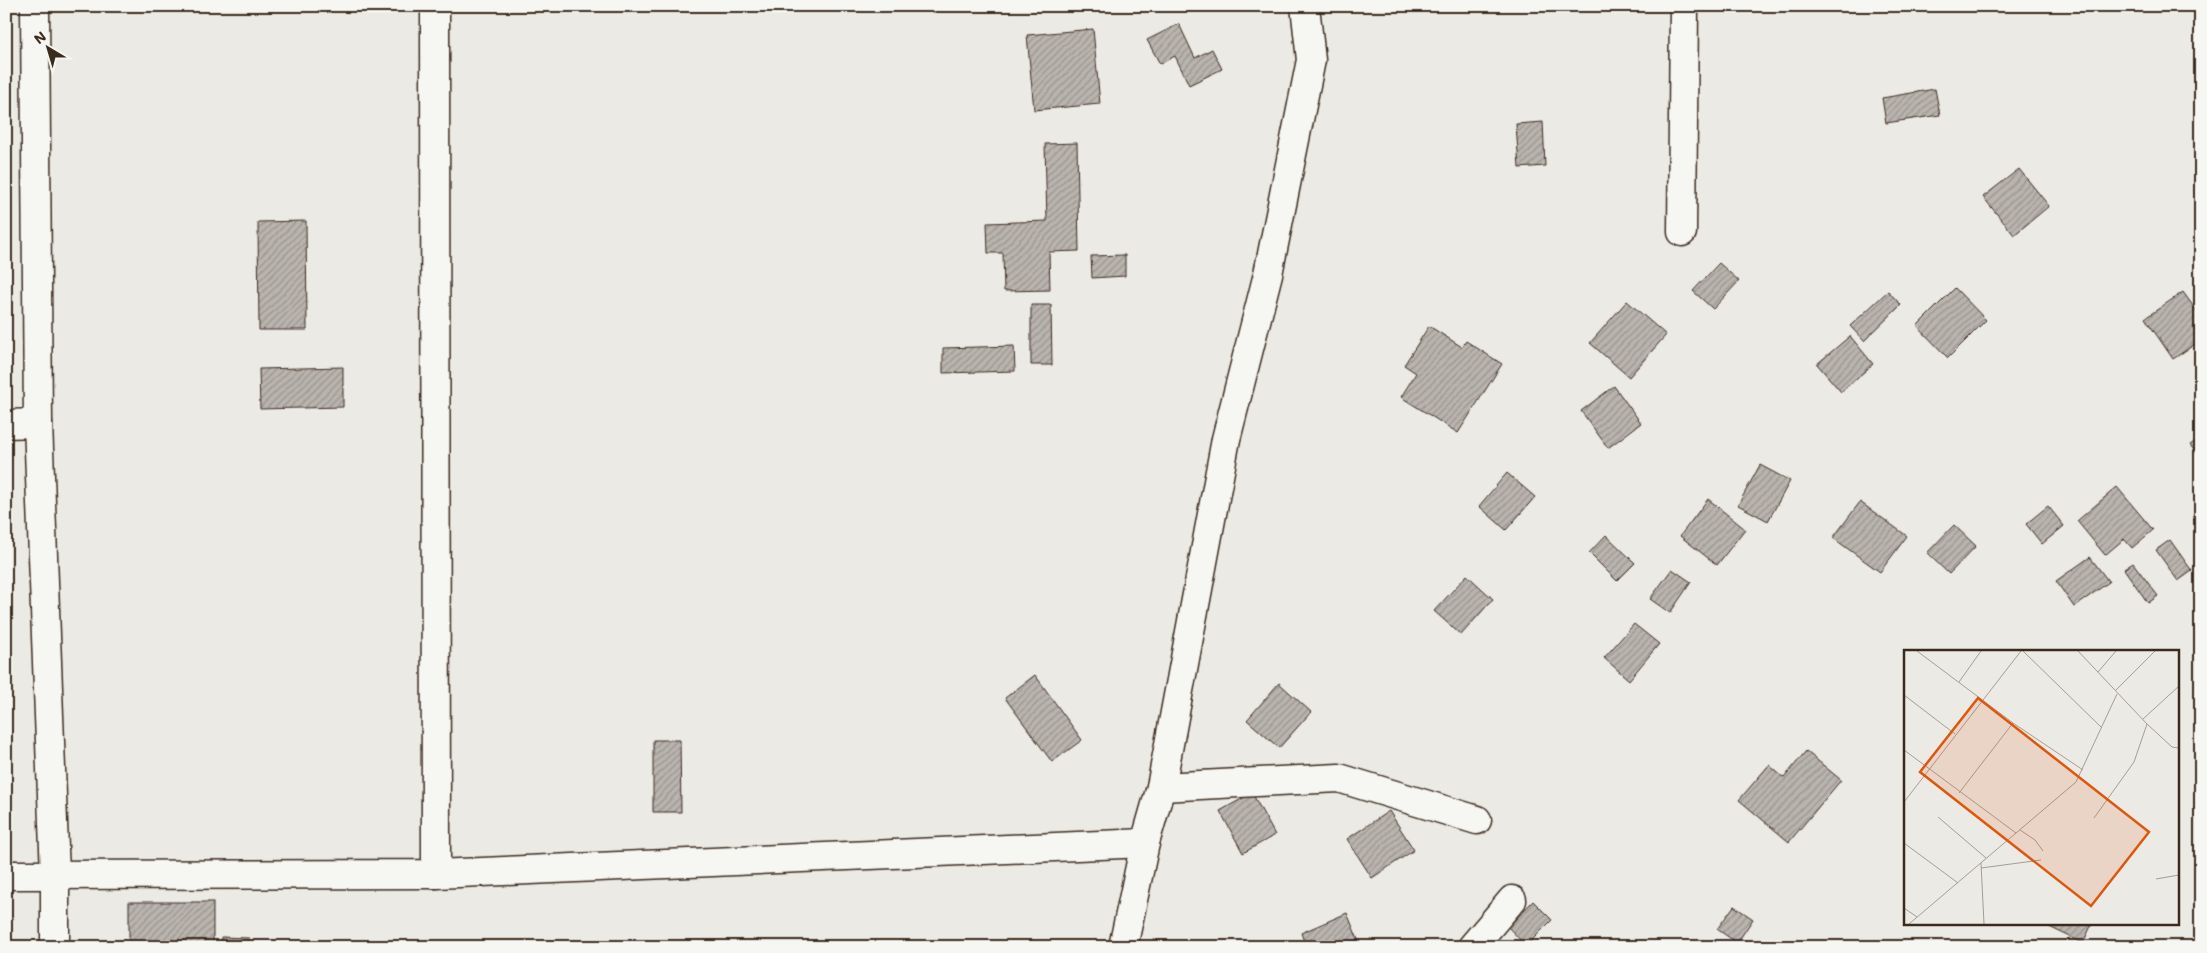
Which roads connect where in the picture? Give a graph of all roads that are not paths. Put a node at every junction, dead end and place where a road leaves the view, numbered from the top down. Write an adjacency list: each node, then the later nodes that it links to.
1 (35, 6): 6 (street)
2 (435, 6): 11 (street)
3 (1305, 6): 8 (street)
4 (1684, 6): 5 (street)
5 (1682, 232)
6 (38, 423): 7 (street); 13 (street)
7 (6, 424)
8 (1161, 788): 9 (street); 10 (street)
9 (1477, 820)
10 (1145, 843): 11 (street); 16 (street)
11 (436, 874): 13 (street)
12 (6, 875): 13 (street)
13 (55, 875): 15 (street)
14 (1512, 900): 17 (street)
15 (55, 947)
16 (1123, 947)
17 (1472, 947)

